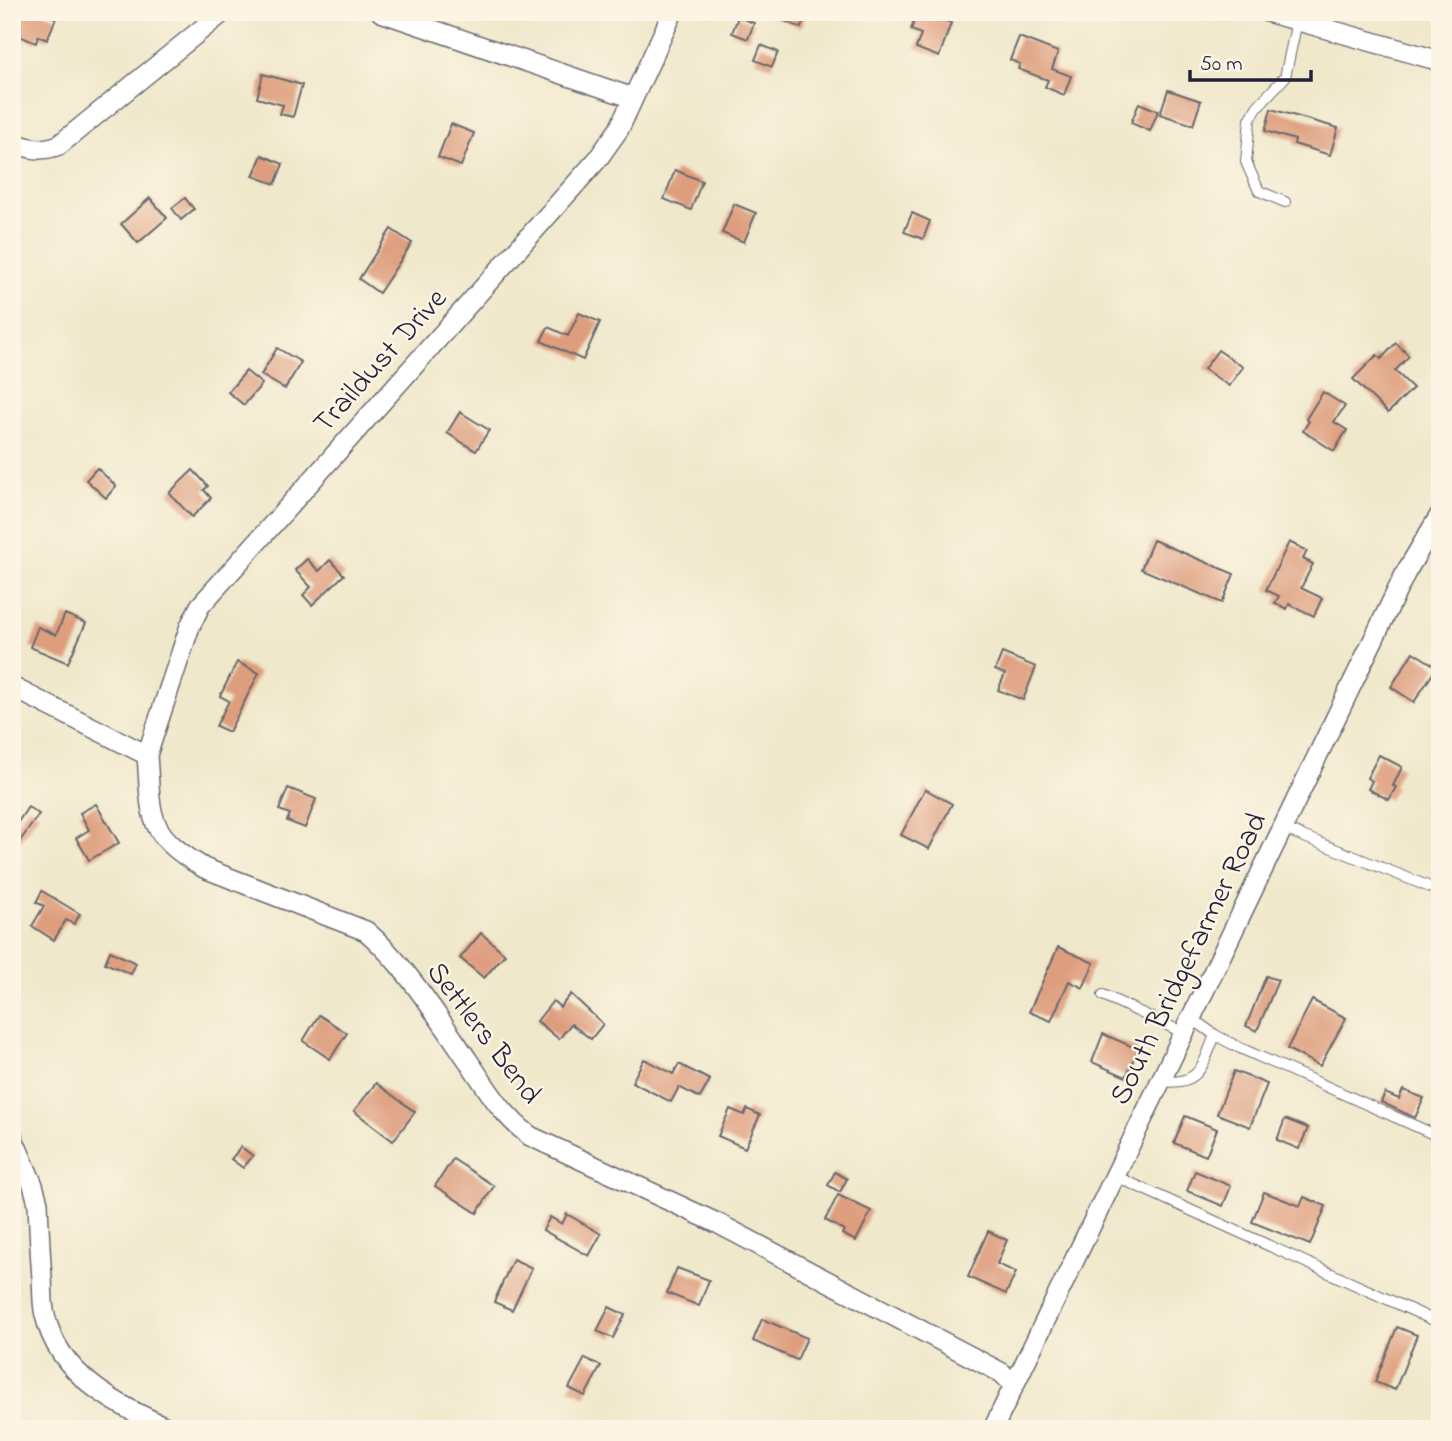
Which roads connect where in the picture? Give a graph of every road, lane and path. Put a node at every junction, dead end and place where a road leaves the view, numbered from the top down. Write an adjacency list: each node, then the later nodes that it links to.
1 (223, 12): 8 (street)
2 (381, 12): 7 (street)
3 (673, 12): 7 (street, Traildust Drive)
4 (1267, 12): 5 (street)
5 (1297, 21): 6 (street); 9 (lane)
6 (1440, 61)
7 (633, 98): 12 (street, Traildust Drive)
8 (12, 142)
9 (1285, 202)
10 (1440, 515): 13 (street, South Bridgefarmer Road)
11 (12, 687): 12 (street)
12 (147, 754): 23 (street, Settlers Bend)
13 (1282, 828): 14 (lane); 16 (street, South Bridgefarmer Road)
14 (1440, 891)
15 (1103, 995): 16 (lane)
16 (1187, 1025): 17 (lane); 18 (street, South Bridgefarmer Road)
17 (1215, 1035): 18 (lane); 20 (lane)
18 (1160, 1082): 21 (street, South Bridgefarmer Road)
19 (12, 1136): 24 (street)
20 (1440, 1136)
21 (1115, 1176): 22 (lane); 23 (street, South Bridgefarmer Road)
22 (1440, 1323)
23 (1014, 1385): 25 (street, South Bridgefarmer Road)
24 (170, 1429)
25 (993, 1429)

